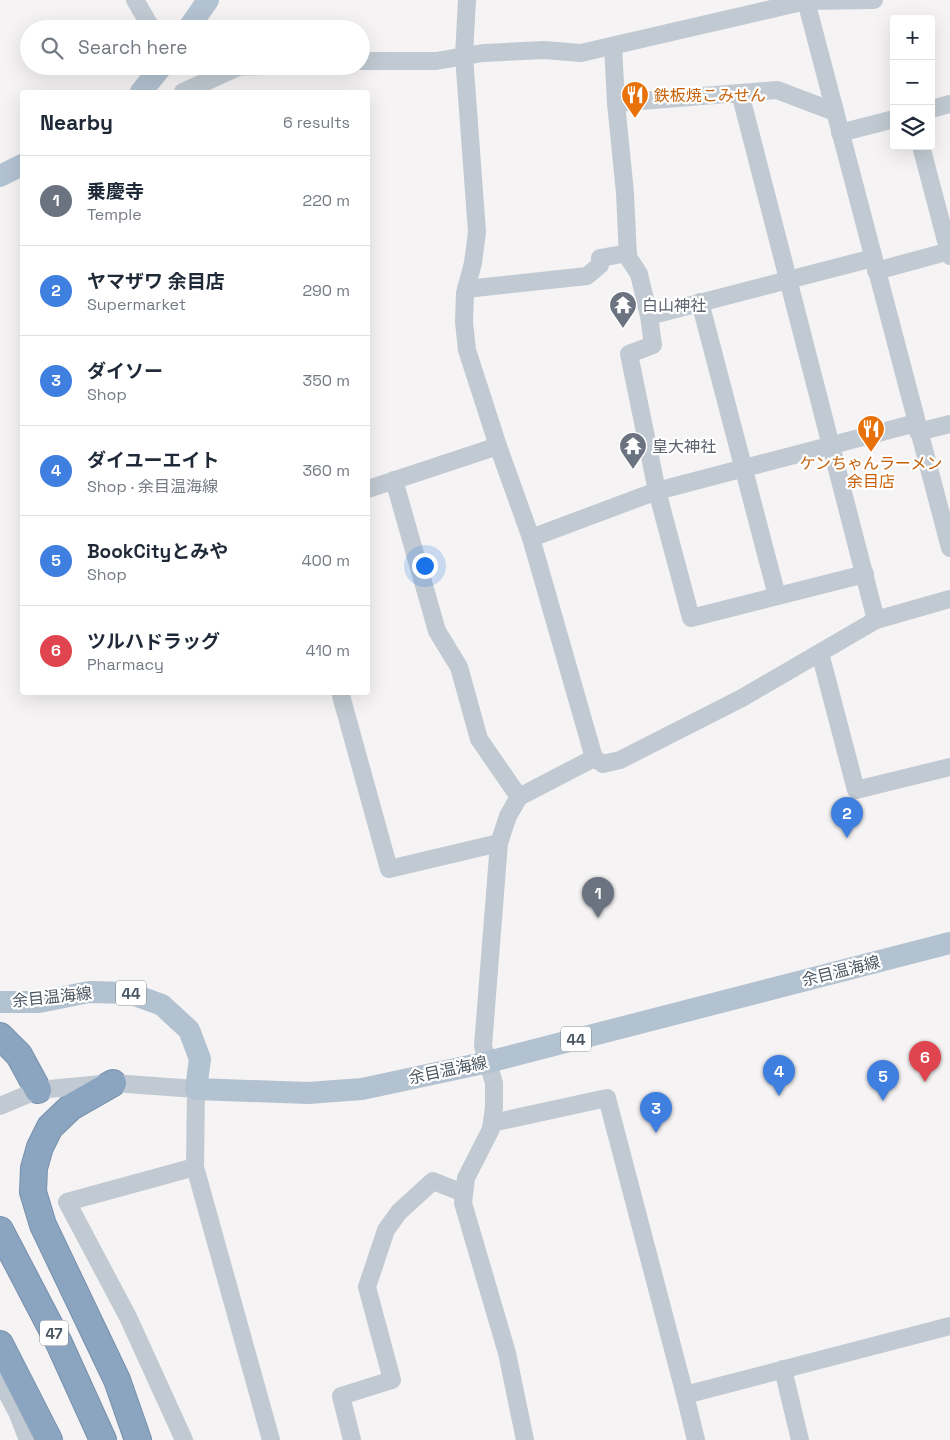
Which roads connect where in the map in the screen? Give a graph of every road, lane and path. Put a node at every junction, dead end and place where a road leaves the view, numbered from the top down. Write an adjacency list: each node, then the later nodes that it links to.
1 (135, 0): 6 (street)
2 (208, 0): 7 (main road)
3 (467, 0): 9 (street)
4 (874, 0): 5 (street)
5 (798, 2): 8 (street); 19 (street)
6 (147, 20)
7 (194, 20)
8 (613, 46): 9 (street); 16 (street)
9 (464, 56): 10 (street); 29 (street)
10 (370, 61)
11 (154, 75): 13 (main road)
12 (221, 75): 14 (street)
13 (142, 90)
14 (187, 90)
15 (740, 93): 16 (street); 19 (street); 28 (street)
16 (616, 102): 25 (street)
17 (950, 104): 18 (street)
18 (935, 108)
19 (835, 112): 21 (street)
20 (890, 120): 21 (street)
21 (840, 133): 27 (street)
22 (921, 150): 26 (street)
23 (20, 166): 24 (main road)
24 (0, 176)
25 (628, 253): 29 (street); 31 (street)
26 (950, 253): 27 (street)
27 (874, 264): 28 (street); 33 (street)
28 (788, 279): 30 (street); 34 (street)
29 (466, 289): 35 (street)
30 (700, 302): 31 (street); 36 (street)
31 (649, 316): 39 (street)
32 (950, 424): 33 (street)
33 (917, 428): 34 (street); 41 (street)
34 (832, 443): 36 (street); 42 (street)
35 (498, 446): 37 (street); 40 (street)
36 (744, 468): 39 (street); 43 (street)
37 (394, 480): 38 (street); 50 (street)
38 (370, 488)
39 (657, 492): 40 (street); 43 (street)
40 (531, 538): 48 (street)
41 (950, 548)
42 (865, 574): 43 (street); 45 (street)
43 (777, 596)
44 (950, 599): 45 (street)
45 (876, 620): 46 (street)
46 (820, 653): 48 (street); 49 (street)
47 (341, 695): 51 (street)
48 (594, 758): 50 (street)
49 (950, 768)
50 (519, 797): 51 (street)
51 (499, 843): 55 (street)
52 (950, 943): 55 (main road, 余目温海線 / 44)
53 (0, 1002): 58 (main road, 余目温海線 / 44)
54 (0, 1036): 57 (highway)
55 (488, 1062): 58 (main road, 余目温海線 / 44); 60 (street)
56 (113, 1083): 57 (street); 58 (street); 74 (highway)
57 (38, 1090): 59 (street)
58 (196, 1090): 61 (street)
59 (0, 1106)
60 (492, 1122): 62 (street); 69 (street)
61 (195, 1167): 75 (street); 76 (street)
62 (463, 1193): 77 (street); 78 (street)
63 (0, 1230): 73 (highway, 47)
64 (0, 1253): 72 (highway, 47)
65 (950, 1326): 67 (street)
66 (0, 1344): 71 (highway)
67 (784, 1369): 69 (street); 80 (street)
68 (0, 1380): 70 (street)
69 (685, 1395): 79 (street)
70 (28, 1440)
71 (50, 1440)
72 (90, 1440)
73 (103, 1440)
74 (138, 1440)
75 (184, 1440)
76 (270, 1440)
77 (352, 1440)
78 (525, 1440)
79 (696, 1440)
80 (800, 1440)

